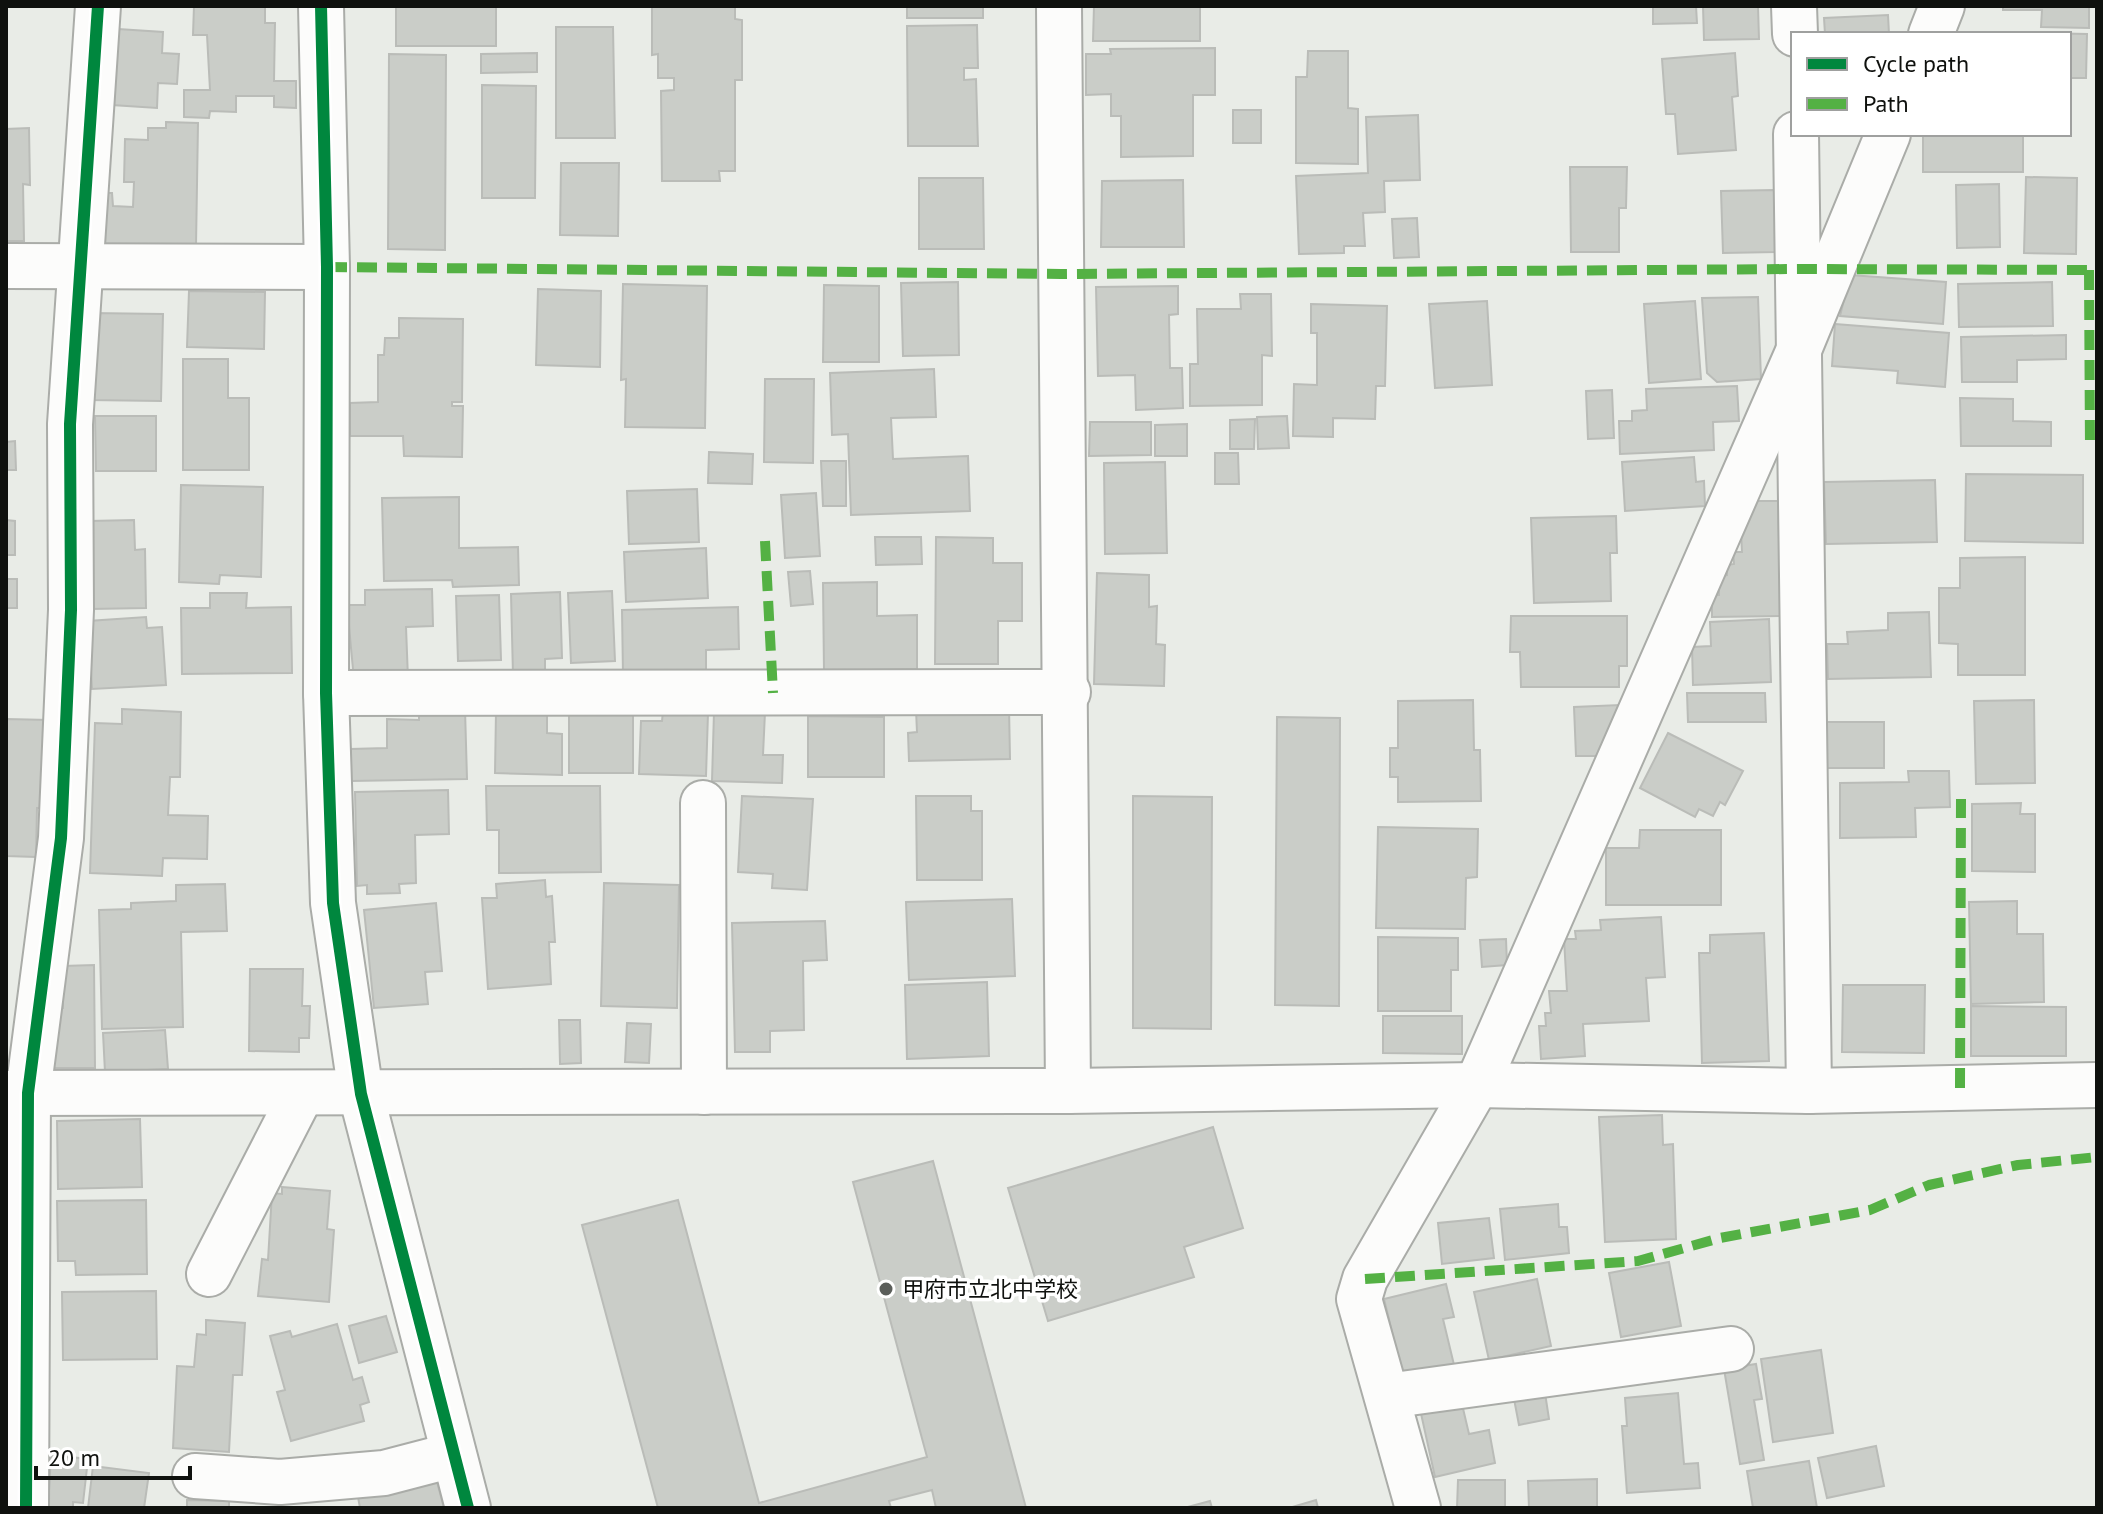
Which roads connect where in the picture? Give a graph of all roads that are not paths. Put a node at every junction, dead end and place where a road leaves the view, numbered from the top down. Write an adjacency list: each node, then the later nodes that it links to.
1 (98, 6): 10 (street)
2 (321, 6): 12 (street)
3 (1059, 6): 14 (street)
4 (1794, 6): 6 (street)
5 (1942, 6): 7 (street)
6 (1795, 32)
7 (1932, 32)
8 (1796, 136): 13 (street)
9 (1887, 136): 13 (street)
10 (80, 264): 11 (street); 12 (street); 22 (street)
11 (6, 266)
12 (327, 267): 15 (street)
13 (1798, 352): 17 (street); 20 (street)
14 (1068, 692): 15 (street); 19 (street)
15 (326, 693): 24 (street)
16 (703, 803): 21 (street)
17 (1477, 1085): 19 (street); 20 (street); 27 (street)
18 (2097, 1085): 20 (street)
19 (1068, 1091): 21 (street)
20 (1809, 1091)
21 (704, 1092): 24 (street)
22 (17, 1093): 23 (street); 30 (street)
23 (302, 1093): 24 (street); 25 (street)
24 (361, 1094): 28 (street)
25 (209, 1274)
26 (1731, 1349): 27 (street)
27 (1387, 1396): 32 (street)
28 (453, 1455): 29 (street); 31 (street)
29 (195, 1476)
30 (26, 1508)
31 (468, 1508)
32 (1418, 1508)

